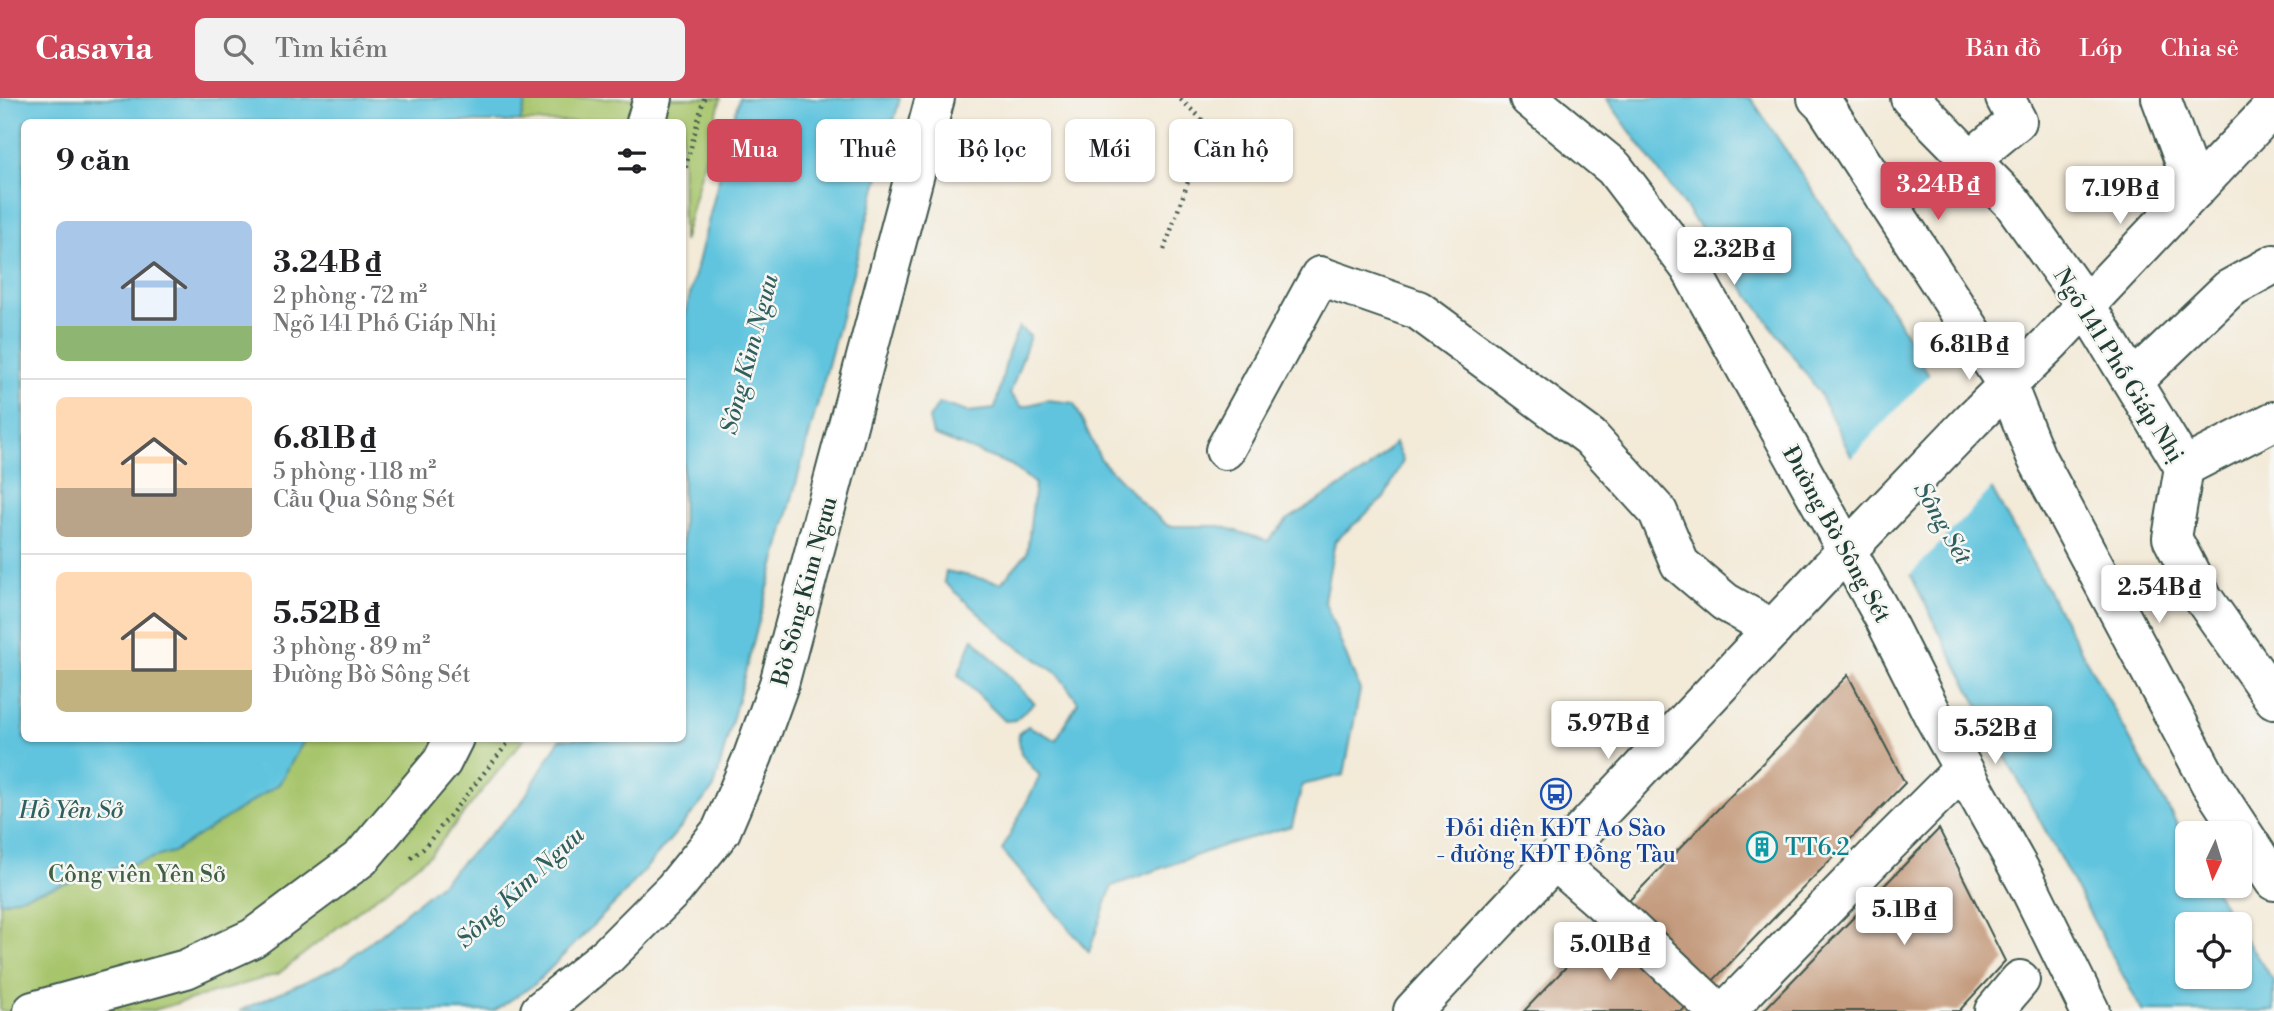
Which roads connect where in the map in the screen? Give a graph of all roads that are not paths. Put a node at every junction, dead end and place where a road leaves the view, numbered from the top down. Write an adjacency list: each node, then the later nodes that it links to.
1 (653, 98): 9 (street)
2 (935, 98): 28 (street, Bờ Sông Kim Ngưu)
3 (1529, 98): 19 (street, Đường Bờ Sông Sét)
4 (1817, 98): 15 (street)
5 (1910, 98): 10 (street, Ngõ 141 Phố Giáp Nhị)
6 (2005, 98): 10 (street)
7 (2161, 98): 11 (street)
8 (2274, 106): 11 (street)
9 (647, 119)
10 (1971, 159): 13 (street, Ngõ 141 Phố Giáp Nhị)
11 (2195, 190): 13 (street)
12 (2274, 264): 14 (street)
13 (2086, 306): 14 (street, Ngõ 141 Phố Giáp Nhị); 15 (street)
14 (2133, 381): 18 (street, Ngõ 141 Phố Giáp Nhị)
15 (2008, 387): 19 (street); 25 (street)
16 (2274, 421): 18 (street)
17 (1225, 450): 20 (street)
18 (2185, 467): 21 (street, Ngõ 141 Phố Giáp Nhị)
19 (1854, 543): 20 (street); 23 (street, Đường Bờ Sông Sét)
20 (1773, 629): 24 (street)
21 (2274, 699)
22 (452, 742): 27 (street)
23 (1963, 769): 31 (street); 33 (street, Đường Bờ Sông Sét)
24 (1555, 861): 29 (street); 30 (street)
25 (2274, 881)
26 (2020, 980): 32 (street)
27 (33, 1011)
28 (540, 1011)
29 (1413, 1011)
30 (1717, 1011)
31 (1726, 1011)
32 (1994, 1011)
33 (2090, 1011)

